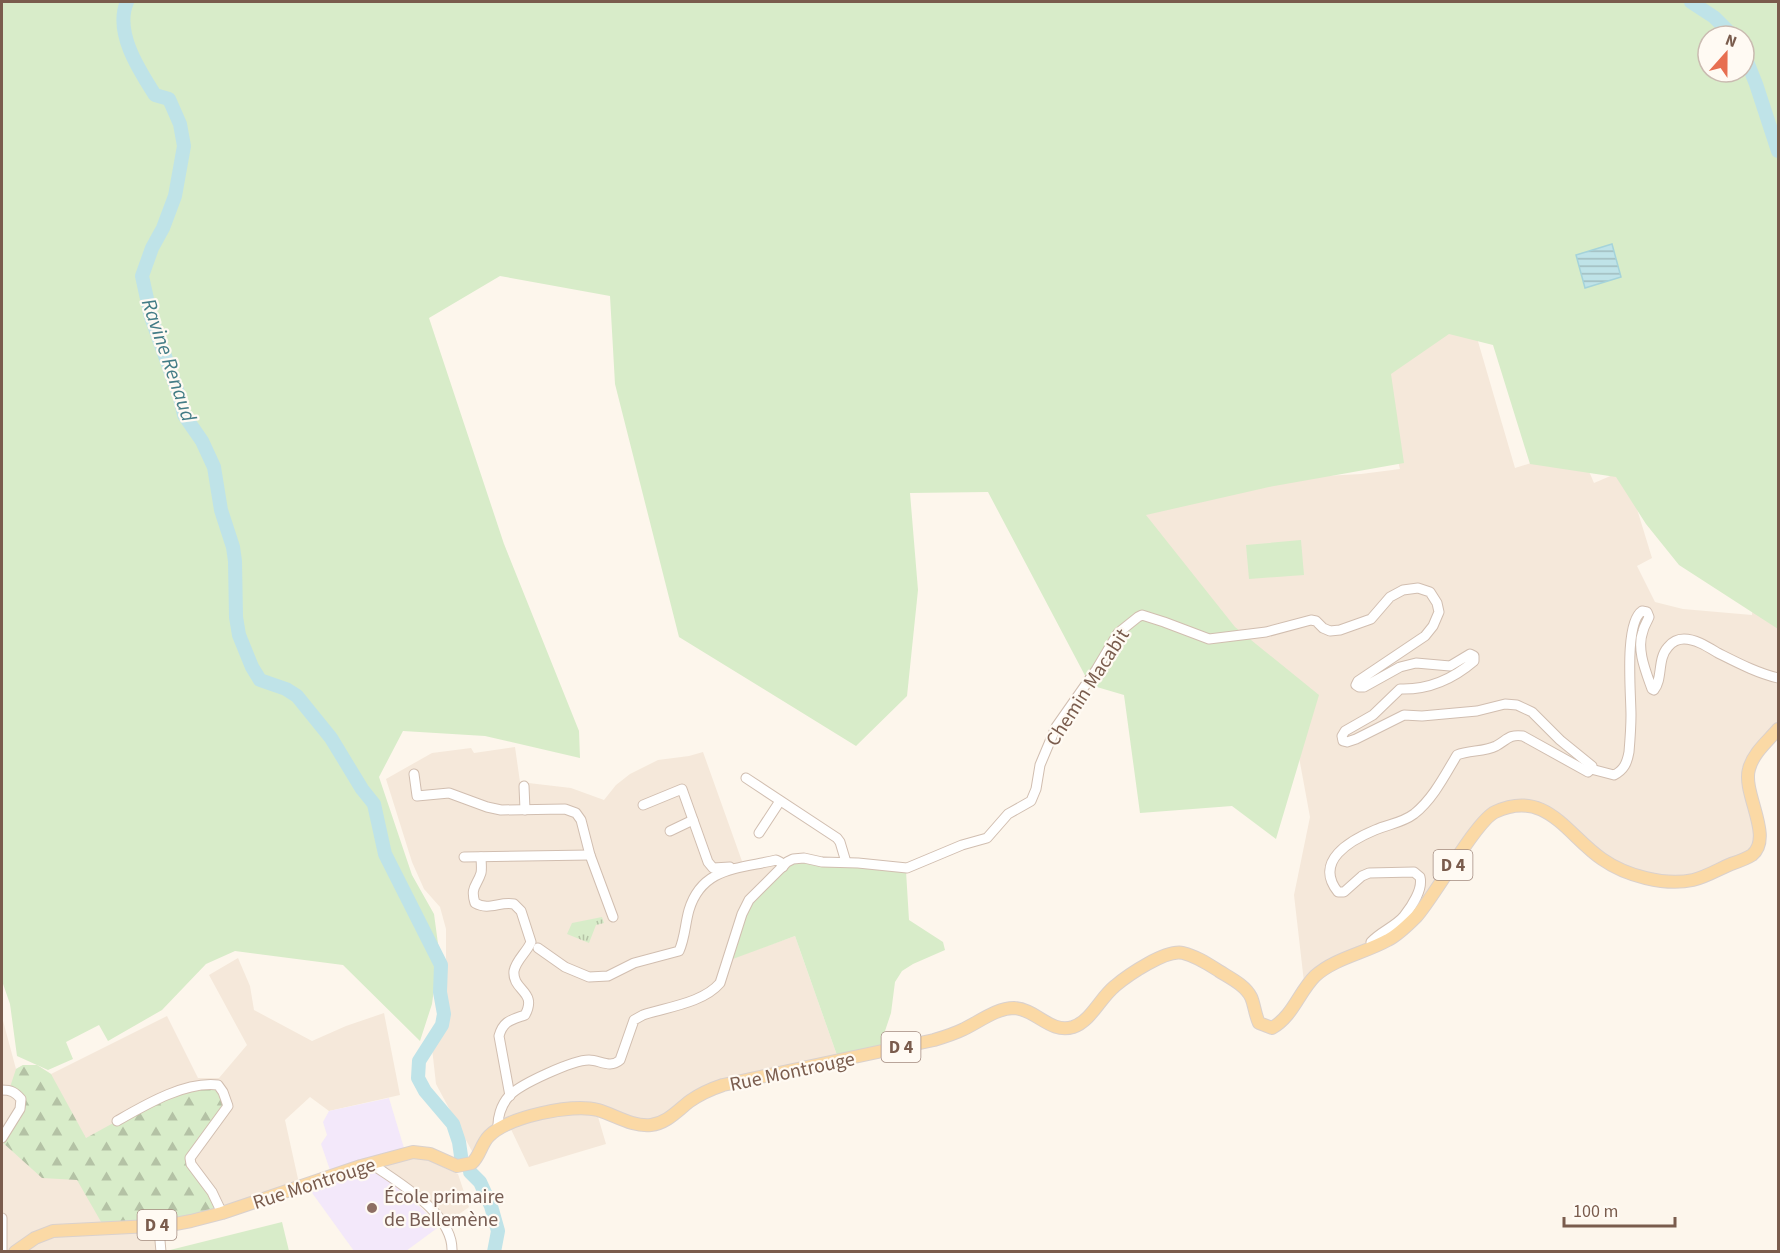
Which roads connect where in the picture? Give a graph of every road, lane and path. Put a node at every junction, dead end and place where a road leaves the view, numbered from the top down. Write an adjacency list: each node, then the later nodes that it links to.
1 (1779, 678): 3 (street)
2 (1779, 729): 20 (main road, Rue Montrouge / D 4)
3 (1591, 769): 16 (street, Chemin Macabit); 20 (street)
4 (414, 774): 9 (street)
5 (746, 778): 7 (street)
6 (524, 786): 9 (street)
7 (780, 801): 12 (street); 16 (street)
8 (643, 805): 10 (street)
9 (525, 810): 13 (street)
10 (693, 820): 11 (street); 18 (street)
11 (669, 831)
12 (759, 833)
13 (590, 855): 15 (street); 19 (street)
14 (464, 857): 15 (street)
15 (481, 857): 23 (street)
16 (846, 862): 17 (street, Chemin Macabit)
17 (783, 867): 18 (street, Chemin Macabit); 23 (street, Chemin Macabit)
18 (738, 869): 21 (street, Chemin Macabit)
19 (613, 917)
20 (1372, 946): 25 (main road, Rue Montrouge / D 4)
21 (538, 948)
22 (5, 1090): 26 (street)
23 (510, 1096): 25 (street)
24 (117, 1121): 28 (street)
25 (498, 1131): 27 (main road, Rue Montrouge / D 4)
26 (2, 1138)
27 (372, 1164): 28 (main road, Rue Montrouge / D 4); 34 (street)
28 (222, 1213): 30 (main road, Rue Montrouge / D 4)
29 (2, 1218): 31 (street)
30 (157, 1225): 32 (main road, Rue Montrouge / D 4); 33 (street)
31 (2, 1251)
32 (15, 1251)
33 (160, 1251)
34 (452, 1251)

